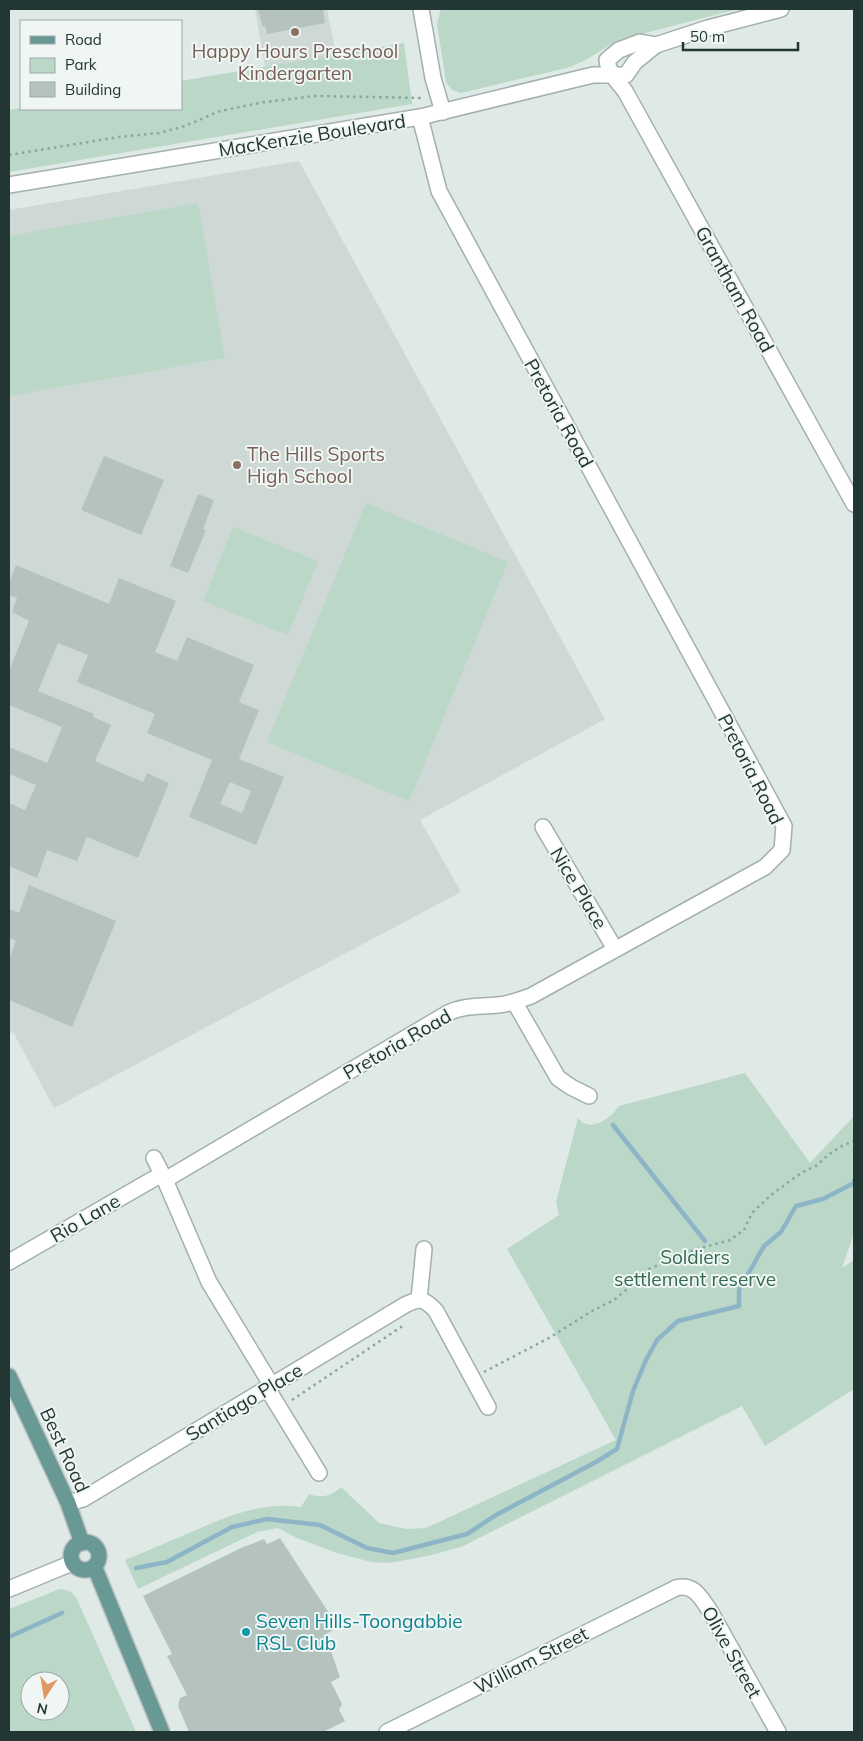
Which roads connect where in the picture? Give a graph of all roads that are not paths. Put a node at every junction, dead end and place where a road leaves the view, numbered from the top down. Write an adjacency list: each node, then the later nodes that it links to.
1 (421, 9): 5 (street)
2 (781, 9): 3 (street, MacKenzie Boulevard)
3 (656, 45): 4 (street, MacKenzie Boulevard); 4 (street, MacKenzie Boulevard)
4 (613, 76): 5 (street, MacKenzie Boulevard); 8 (street, Grantham Road)
5 (441, 105): 6 (street, MacKenzie Boulevard)
6 (420, 117): 7 (street, MacKenzie Boulevard); 10 (street, Pretoria Road)
7 (9, 185)
8 (854, 504)
9 (542, 827): 10 (street, Nice Place)
10 (615, 949): 11 (street, Pretoria Road)
11 (515, 1002): 12 (street); 14 (street, Pretoria Road)
12 (589, 1096)
13 (154, 1158): 14 (street)
14 (164, 1177): 16 (street, Rio Lane); 19 (street)
15 (424, 1249): 17 (street)
16 (9, 1262)
17 (419, 1299): 19 (street, Santiago Place); 20 (street)
18 (9, 1376): 22 (main road, Best Road)
19 (270, 1387): 21 (street); 22 (street, Santiago Place)
20 (488, 1407)
21 (319, 1473)
22 (68, 1504): 23 (main road, Best Road)
23 (82, 1543): 24 (main road); 25 (main road)
24 (72, 1562): 25 (main road); 27 (street)
25 (95, 1568): 28 (main road)
26 (676, 1588): 29 (street, William Street); 30 (street, Olive Street)
27 (9, 1589)
28 (162, 1732)
29 (387, 1732)
30 (778, 1732)

